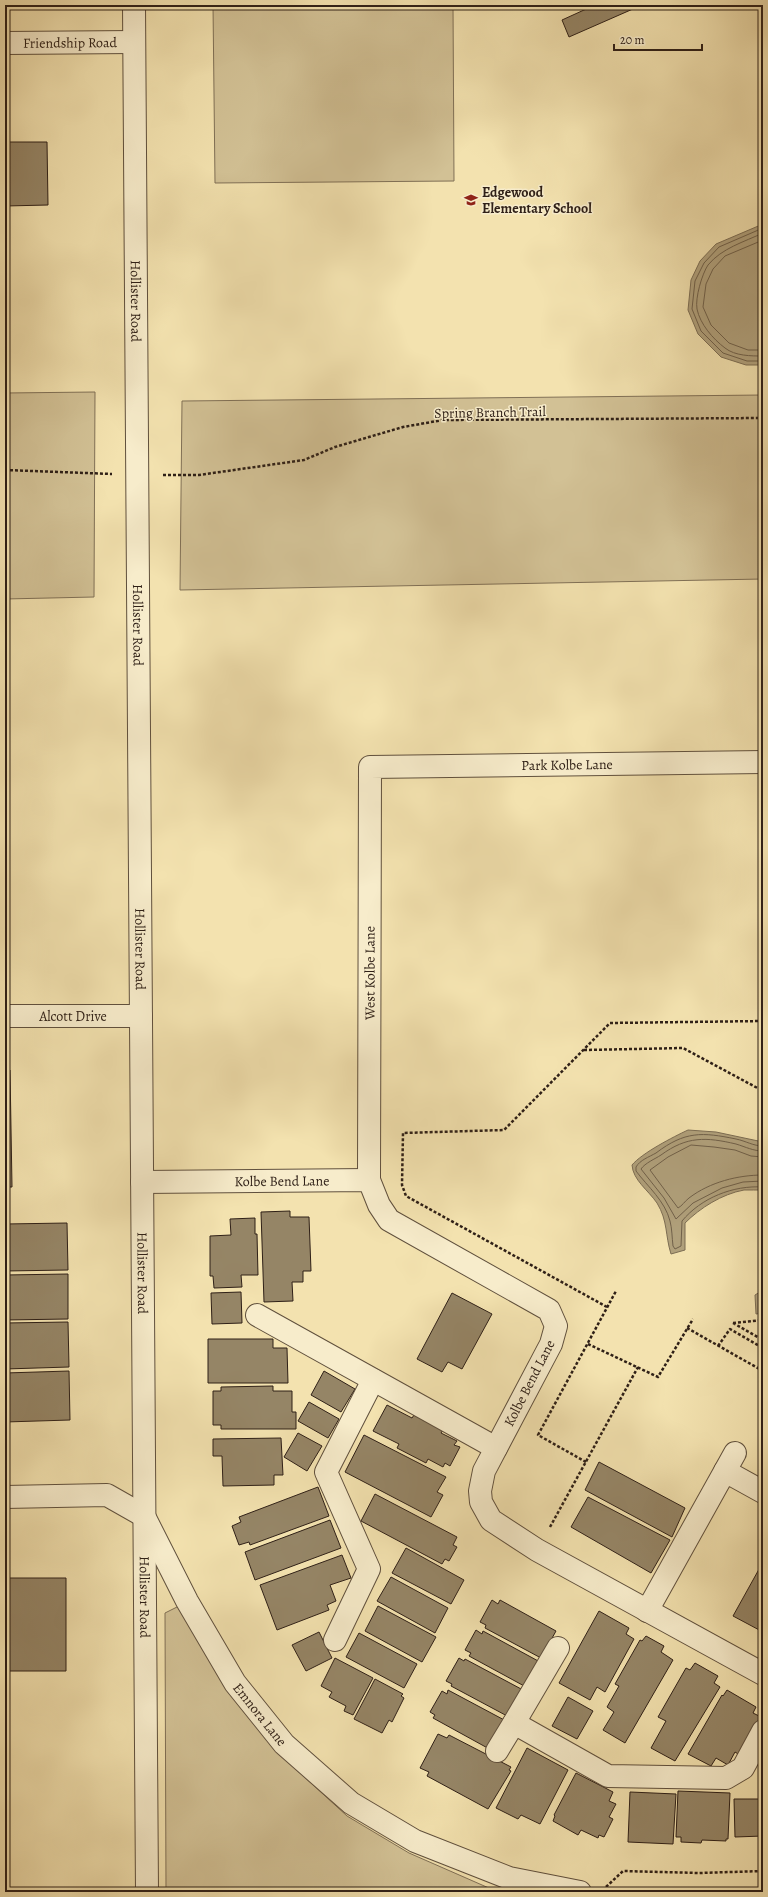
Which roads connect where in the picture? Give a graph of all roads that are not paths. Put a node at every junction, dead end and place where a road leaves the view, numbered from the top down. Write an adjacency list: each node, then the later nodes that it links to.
1 (134, 5): 2 (street, Hollister Road)
2 (134, 42): 3 (street, Friendship Road); 7 (street, Hollister Road)
3 (5, 43)
4 (763, 762): 5 (street, Park Kolbe Lane)
5 (370, 767): 8 (street, West Kolbe Lane)
6 (5, 1016): 7 (street, Alcott Drive)
7 (141, 1016): 9 (street, Hollister Road)
8 (368, 1180): 9 (street, Kolbe Bend Lane); 12 (street, Kolbe Bend Lane)
9 (142, 1182): 15 (street, Hollister Road)
10 (257, 1315): 11 (street)
11 (373, 1380): 12 (street); 17 (street)
12 (496, 1448): 16 (street, Kolbe Bend Lane)
13 (763, 1492): 16 (street)
14 (5, 1497): 15 (street)
15 (144, 1516): 23 (street, Hollister Road); 24 (street, Emnora Lane)
16 (648, 1611): 19 (street, Kolbe Bend Lane)
17 (335, 1640)
18 (558, 1648): 20 (street)
19 (763, 1674)
20 (514, 1723): 21 (street); 22 (street)
21 (763, 1731)
22 (497, 1751)
23 (147, 1892)
24 (580, 1892)

